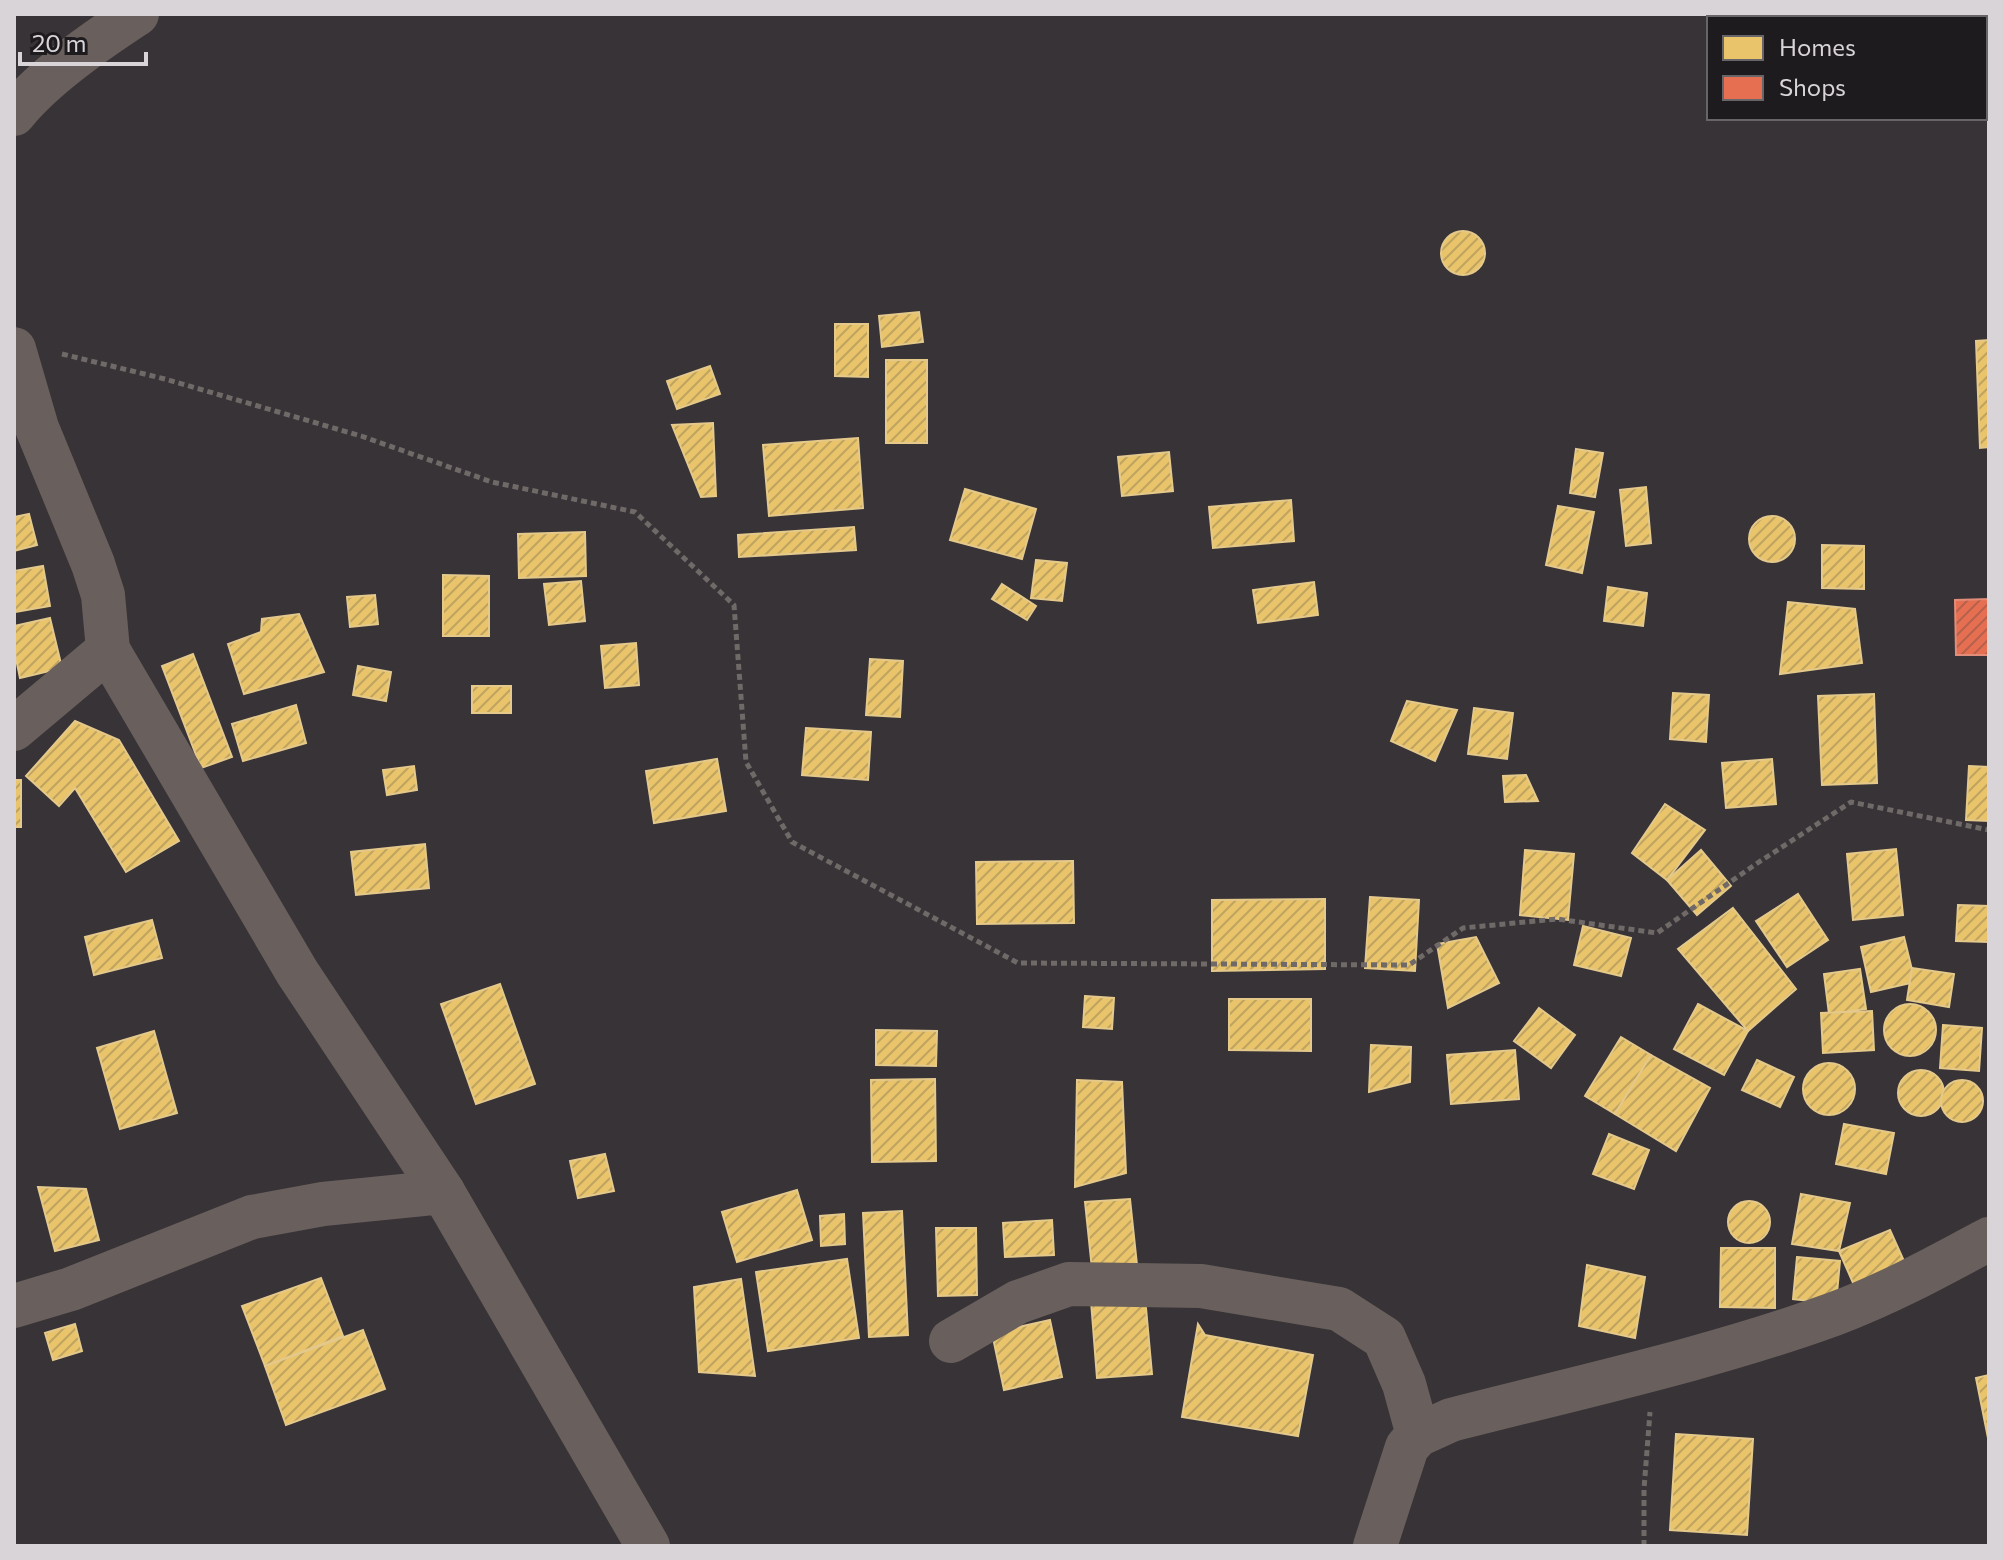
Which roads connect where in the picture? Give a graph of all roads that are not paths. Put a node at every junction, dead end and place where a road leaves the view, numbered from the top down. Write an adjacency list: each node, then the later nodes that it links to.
1 (137, 14): 2 (street)
2 (14, 114)
3 (14, 349): 4 (street)
4 (108, 650): 5 (street); 6 (street)
5 (14, 729)
6 (443, 1192): 8 (street); 11 (street)
7 (1989, 1239): 10 (street)
8 (14, 1306)
9 (951, 1341): 10 (street)
10 (1418, 1435): 12 (street)
11 (648, 1546)
12 (1375, 1546)

